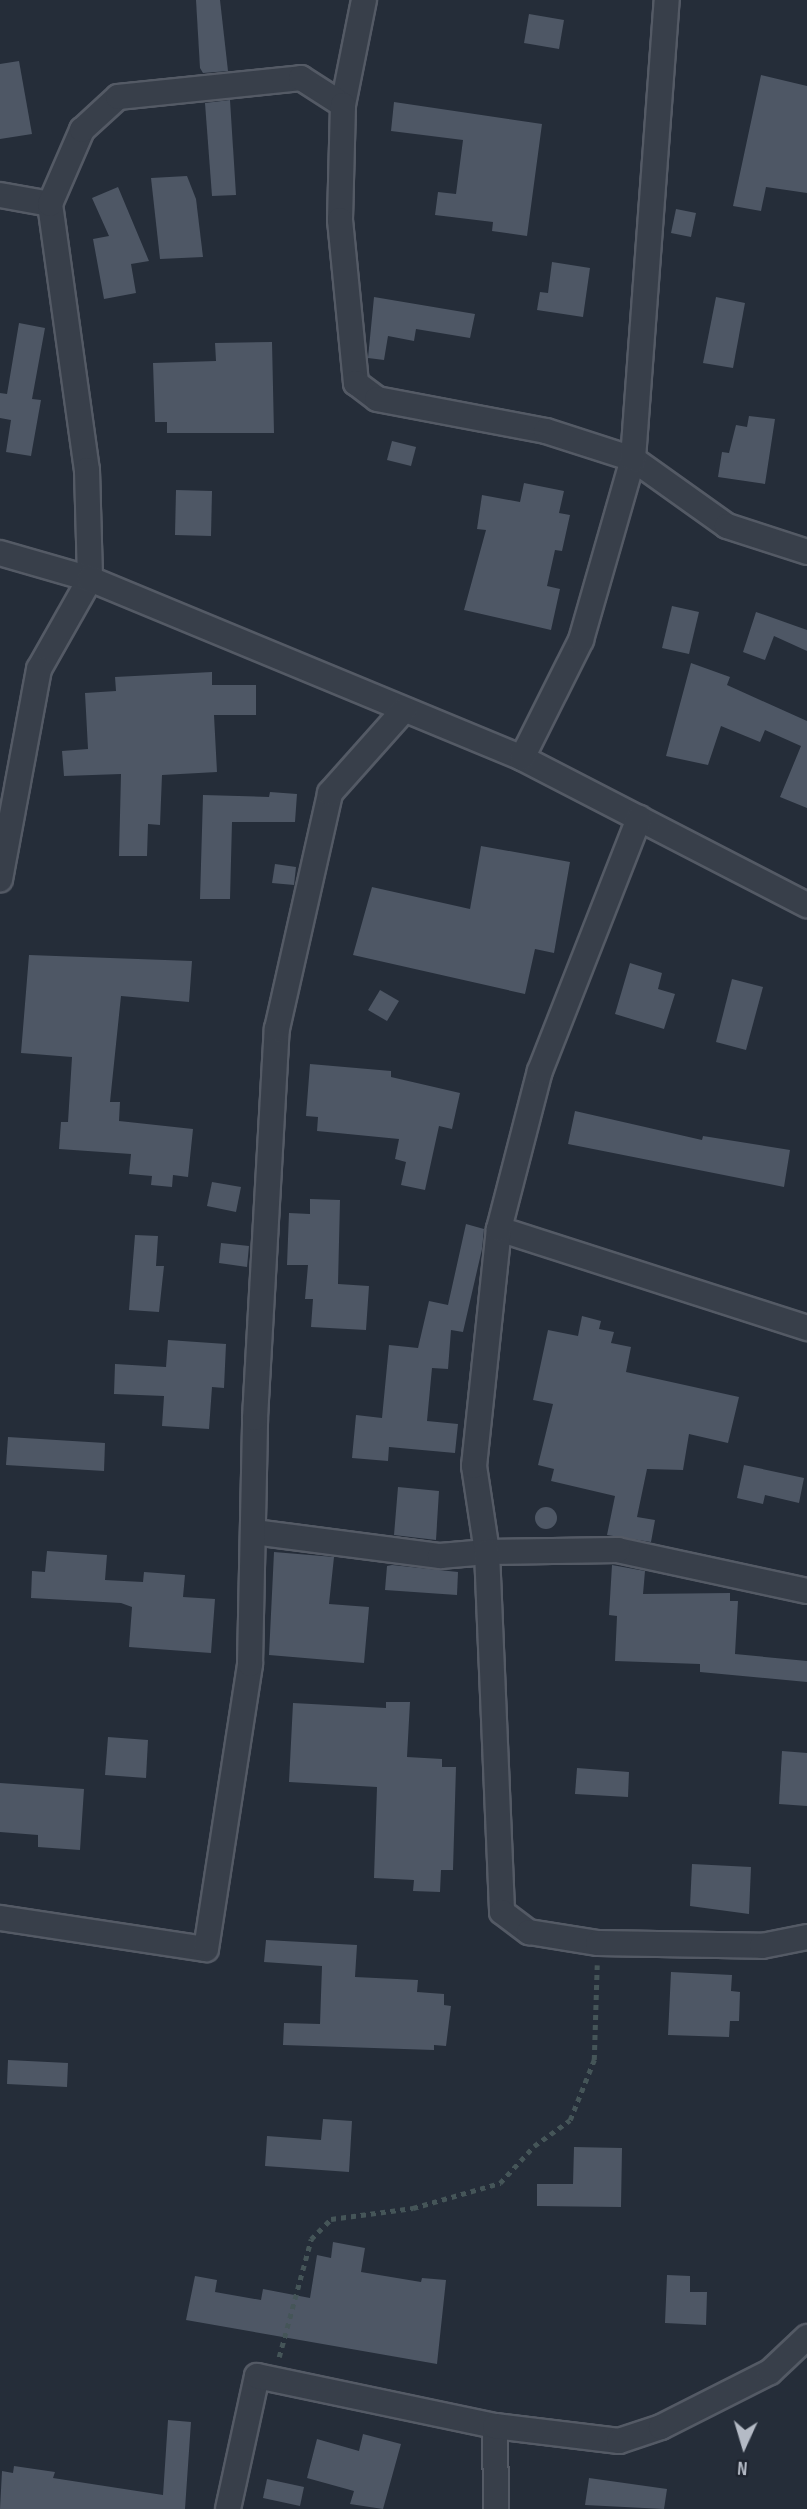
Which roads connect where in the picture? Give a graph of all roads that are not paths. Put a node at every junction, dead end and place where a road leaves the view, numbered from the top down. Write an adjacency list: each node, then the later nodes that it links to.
1 (364, 0): 3 (street)
2 (667, 0): 6 (street)
3 (343, 105): 5 (street); 6 (street)
4 (0, 195): 5 (street)
5 (50, 204): 9 (street)
6 (633, 459): 7 (street); 11 (street)
7 (807, 552)
8 (0, 553): 9 (street)
9 (90, 579): 10 (street); 13 (street)
10 (404, 710): 11 (street); 17 (street)
11 (522, 758): 12 (street)
12 (639, 818): 14 (street); 15 (street)
13 (0, 879)
14 (807, 905)
15 (499, 1229): 16 (street); 18 (street)
16 (807, 1328)
17 (254, 1532): 18 (street); 20 (street)
18 (487, 1552): 19 (street); 21 (street)
19 (807, 1591)
20 (0, 1918)
21 (807, 1937)
22 (807, 2337): 23 (street)
23 (495, 2426): 24 (street); 25 (street)
24 (228, 2509)
25 (496, 2509)

